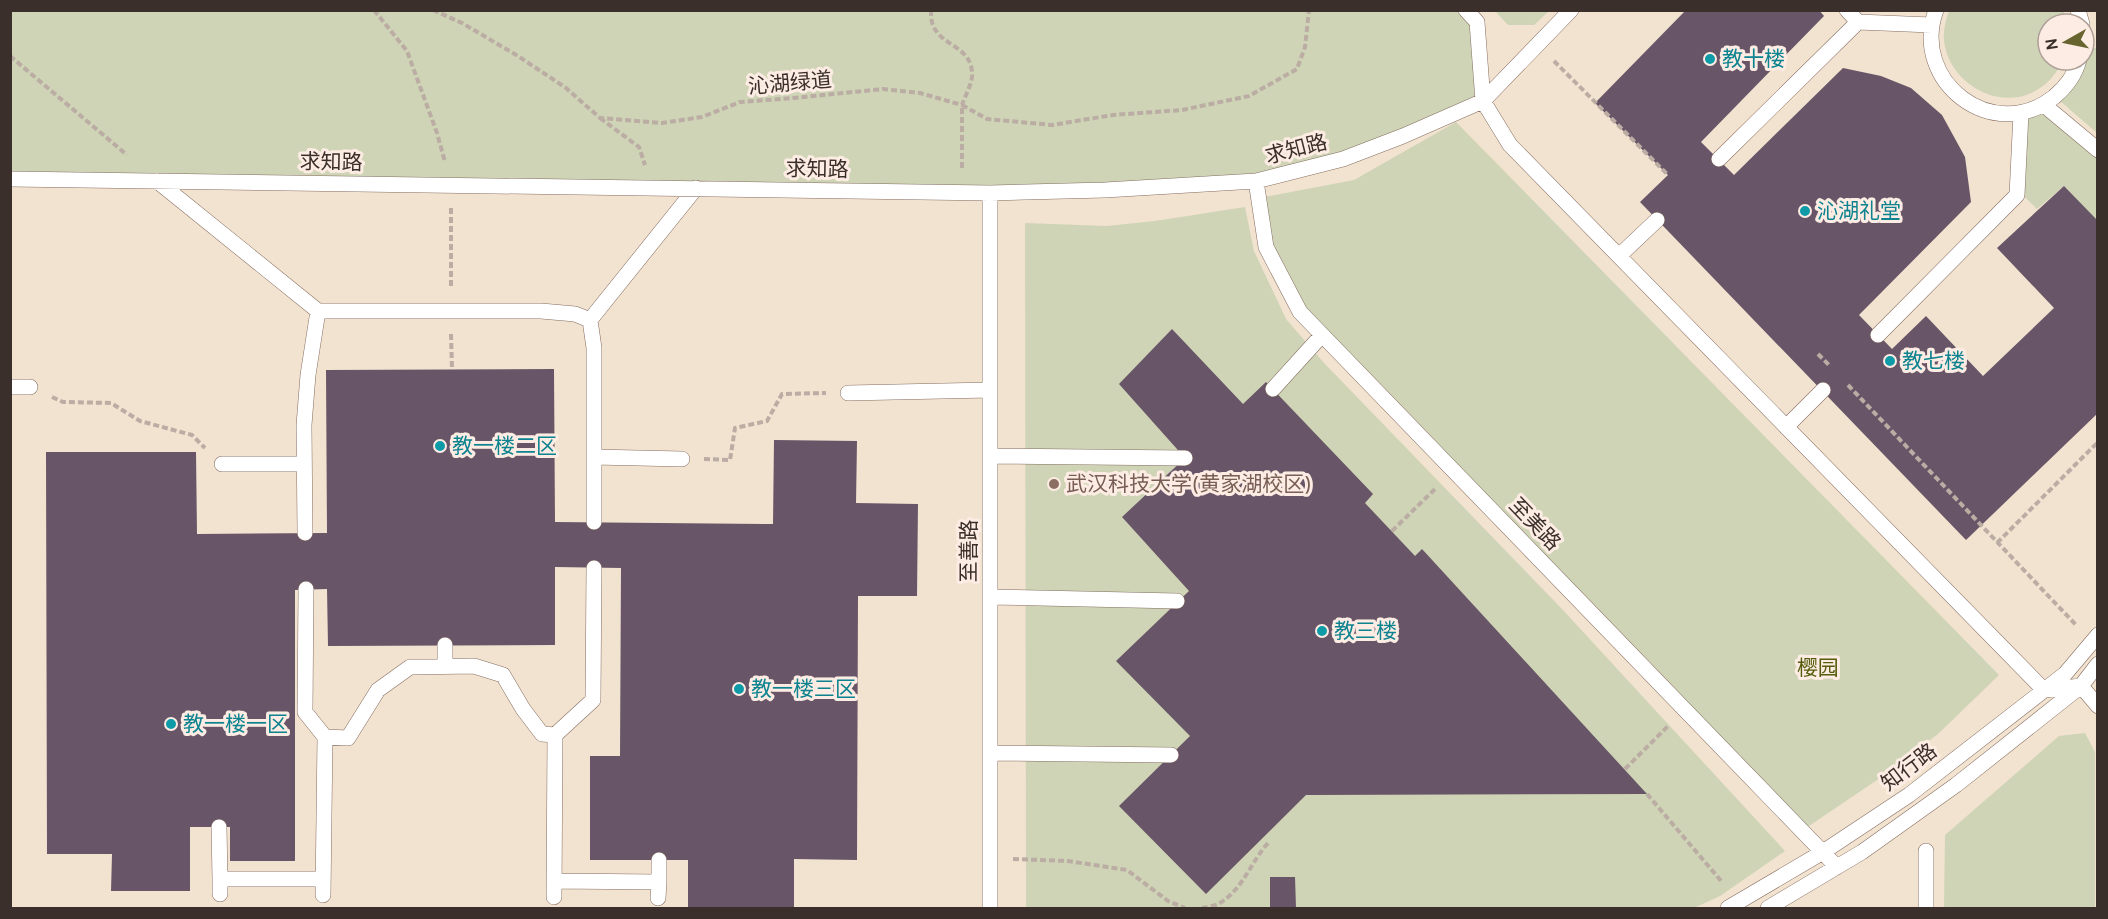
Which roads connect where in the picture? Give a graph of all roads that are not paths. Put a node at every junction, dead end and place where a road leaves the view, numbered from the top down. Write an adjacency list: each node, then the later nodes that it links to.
1 (1466, 10): 7 (lane)
2 (1571, 10): 7 (lane, 求知路)
3 (1847, 10): 5 (lane)
4 (1934, 18): 5 (lane); 9 (lane)
5 (1858, 22): 11 (lane)
6 (2076, 72): 8 (lane)
7 (1483, 102): 14 (lane, 求知路); 18 (lane)
8 (2044, 105): 9 (lane); 10 (lane)
9 (2021, 113): 22 (lane)
10 (2097, 150)
11 (1719, 159)
12 (10, 179): 13 (lane, 求知路)
13 (157, 181): 15 (lane, 求知路); 19 (lane)
14 (1256, 181): 16 (lane, 求知路); 21 (lane, 至美路)
15 (696, 188): 16 (lane, 求知路); 20 (lane)
16 (990, 193): 26 (lane, 至善路)
17 (1657, 220): 18 (lane)
18 (1619, 256): 29 (lane)
19 (318, 311): 20 (lane); 35 (lane)
20 (590, 320): 31 (lane)
21 (1322, 335): 25 (lane); 56 (lane, 至美路)
22 (1878, 335)
23 (10, 387): 24 (lane)
24 (30, 387)
25 (1272, 389)
26 (990, 390): 28 (lane); 30 (lane, 至善路)
27 (1823, 390): 29 (lane)
28 (848, 393)
29 (1786, 427): 48 (lane)
30 (990, 456): 32 (lane); 40 (lane, 至善路)
31 (594, 457): 33 (lane); 36 (lane)
32 (1185, 458)
33 (682, 459)
34 (222, 464): 35 (lane)
35 (304, 464): 37 (lane)
36 (594, 522)
37 (305, 533)
38 (594, 568): 50 (lane)
39 (306, 589): 51 (lane)
40 (990, 597): 41 (lane); 52 (lane, 至善路)
41 (1177, 602)
42 (2095, 639): 48 (lane, 知行路)
43 (445, 645): 45 (lane)
44 (2097, 664): 47 (lane, 知行路)
45 (445, 666): 50 (lane); 51 (lane)
46 (2097, 684): 47 (lane)
47 (2081, 686): 48 (lane); 49 (lane); 58 (lane, 知行路)
48 (2044, 690): 56 (lane, 知行路)
49 (2097, 706)
50 (555, 735): 59 (lane)
51 (325, 737): 54 (lane)
52 (990, 753): 53 (lane); 62 (lane, 至善路)
53 (1171, 755)
54 (219, 827)
55 (1926, 851): 64 (lane)
56 (1823, 852): 58 (lane, 至美路); 61 (lane, 知行路)
57 (658, 860): 59 (lane)
58 (1837, 867): 63 (lane, 知行路)
59 (658, 882): 60 (lane)
60 (658, 898)
61 (1734, 905)
62 (990, 909)
63 (1768, 909)
64 (1926, 909)

